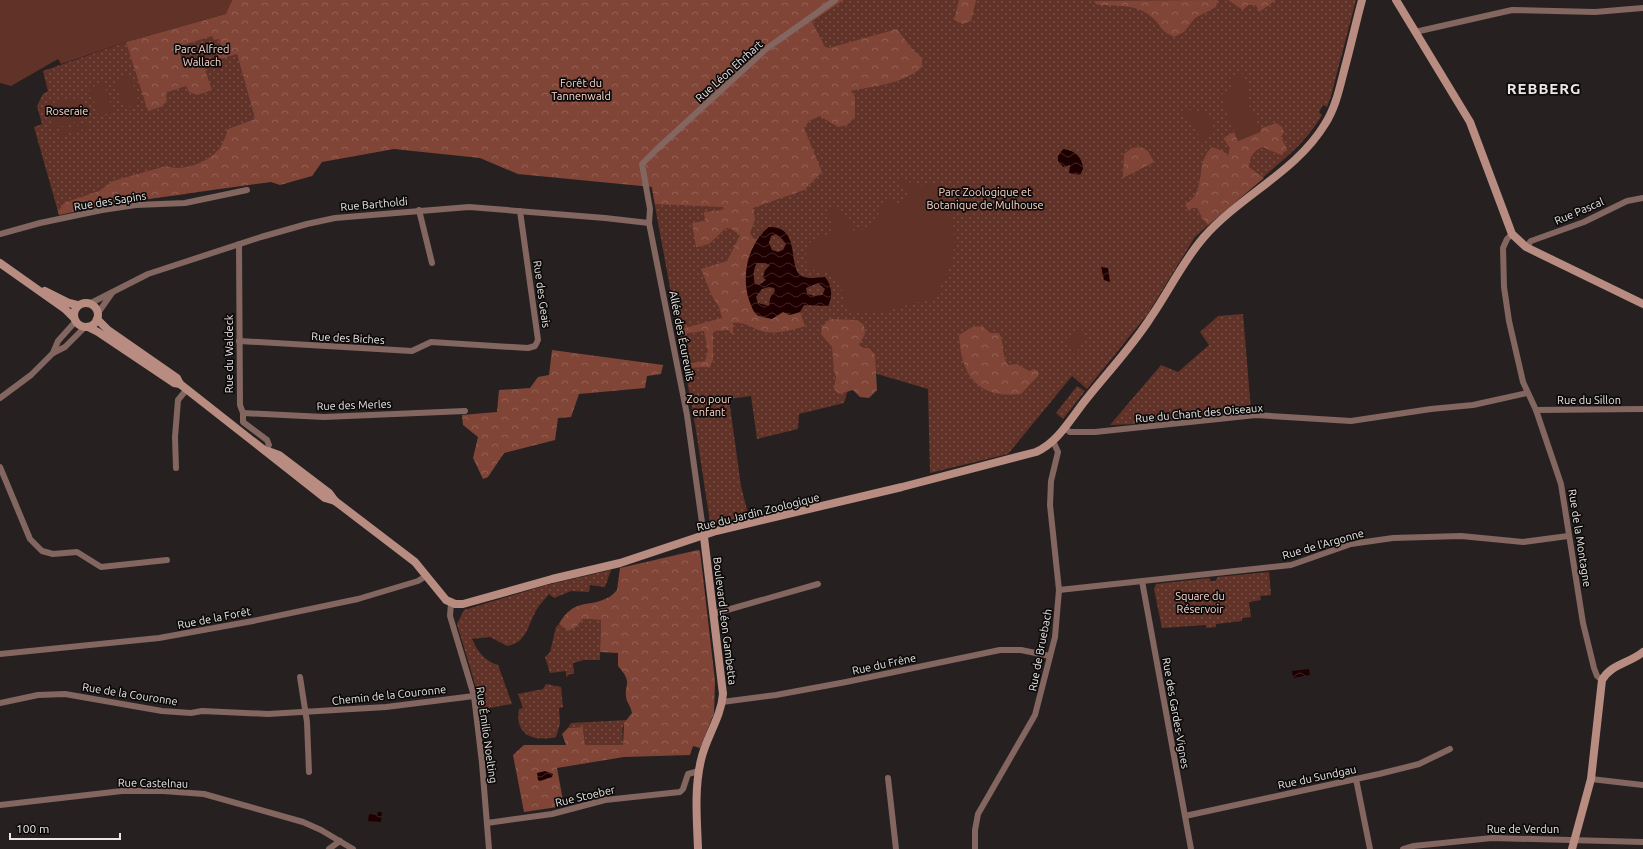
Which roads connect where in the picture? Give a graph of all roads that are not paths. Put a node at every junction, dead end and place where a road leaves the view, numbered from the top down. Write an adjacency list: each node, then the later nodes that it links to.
1 (835, 0): 6 (street, Rue Léon Ehrhart)
2 (1362, 0): 36 (main road, Rue du Jardin Zoologique)
3 (1396, 0): 5 (main road)
4 (1643, 8): 5 (street)
5 (1416, 32): 13 (main road)
6 (642, 164): 11 (street, Allée des Écureuils)
7 (247, 190): 12 (street, Rue des Sapins)
8 (1643, 198): 15 (street, Rue Pascal)
9 (419, 210): 10 (street, Rue Bartholdi); 14 (street, Rue Bartholdi); 17 (street)
10 (520, 211): 11 (street, Rue Bartholdi); 27 (street, Rue des Geais)
11 (649, 223): 42 (street, Allée des Écureuils)
12 (0, 234)
13 (1512, 234): 15 (main road); 30 (street, Rue de la Montagne)
14 (239, 244): 19 (street, Rue Bartholdi); 26 (street, Rue du Waldeck)
15 (1526, 247): 21 (main road)
16 (0, 263): 18 (main road)
17 (432, 263)
18 (38, 289): 22 (main road); 24 (main road)
19 (112, 293): 20 (street, Rue Bartholdi); 23 (street, Rue Bartholdi)
20 (91, 304): 22 (main road); 23 (main road)
21 (1643, 304)
22 (77, 305): 24 (main road)
23 (98, 316): 25 (main road); 29 (main road)
24 (74, 319): 25 (main road); 28 (street)
25 (86, 327): 28 (street); 29 (main road)
26 (239, 341): 27 (street, Rue des Biches); 35 (street, Rue du Waldeck)
27 (454, 344)
28 (53, 353): 31 (street)
29 (184, 387): 38 (main road); 40 (street)
30 (1527, 393): 33 (street, Rue de la Montagne); 36 (street, Rue du Chant des Oiseaux)
31 (0, 398)
32 (1643, 409): 33 (street, Rue du Sillon)
33 (1536, 410): 41 (street, Rue de la Montagne)
34 (465, 411): 35 (street, Rue des Merles)
35 (243, 413): 38 (street, Rue du Waldeck)
36 (1064, 428): 37 (main road, Rue du Jardin Zoologique)
37 (1053, 441): 42 (main road, Rue du Jardin Zoologique); 47 (street, Rue de Bruebach)
38 (266, 450): 44 (main road)
39 (0, 468): 43 (street)
40 (176, 468)
41 (1568, 536): 45 (street, Rue de l'Argonne); 54 (street, Rue de la Montagne)
42 (704, 537): 48 (main road, Rue du Jardin Zoologique); 49 (main road, Boulevard Léon Gambetta)
43 (167, 560)
44 (426, 576): 48 (main road); 51 (street, Rue de la Forêt)
45 (1142, 581): 47 (street, Rue de l'Argonne); 67 (street, Rue des Gardes-Vignes)
46 (818, 584): 49 (street)
47 (1059, 590): 52 (street, Rue de Bruebach)
48 (451, 603): 55 (street, Rue Émilio Noelting)
49 (713, 614): 56 (main road, Boulevard Léon Gambetta)
50 (1643, 652): 54 (main road)
51 (0, 654)
52 (1050, 656): 56 (street, Rue du Frêne); 77 (street, Rue de Bruebach)
53 (300, 677): 58 (street)
54 (1602, 680): 64 (main road)
55 (474, 696): 58 (street, Chemin de la Couronne); 68 (street, Rue Émilio Noelting)
56 (722, 702): 60 (main road, Boulevard Léon Gambetta)
57 (0, 703): 58 (street, Rue de la Couronne)
58 (306, 713): 61 (street)
59 (1450, 749): 63 (street, Rue du Sundgau)
60 (699, 771): 68 (street, Rue Stoeber); 75 (main road, Boulevard Léon Gambetta)
61 (309, 772)
62 (888, 778): 76 (street)
63 (1356, 779): 67 (street, Rue du Sundgau); 79 (street)
64 (1591, 779): 65 (street); 69 (main road)
65 (1643, 784)
66 (0, 805): 70 (street, Rue Castelnau)
67 (1185, 816): 78 (street, Rue des Gardes-Vignes)
68 (487, 823): 74 (street, Rue Émilio Noelting)
69 (1575, 840): 71 (street, Rue de Verdun); 80 (street, Rue de Verdun); 81 (main road)
70 (340, 841): 72 (street); 73 (street, Rue Castelnau)
71 (1643, 842)
72 (328, 849)
73 (353, 849)
74 (489, 849)
75 (698, 849)
76 (896, 849)
77 (975, 849)
78 (1191, 849)
79 (1370, 849)
80 (1403, 849)
81 (1572, 849)

